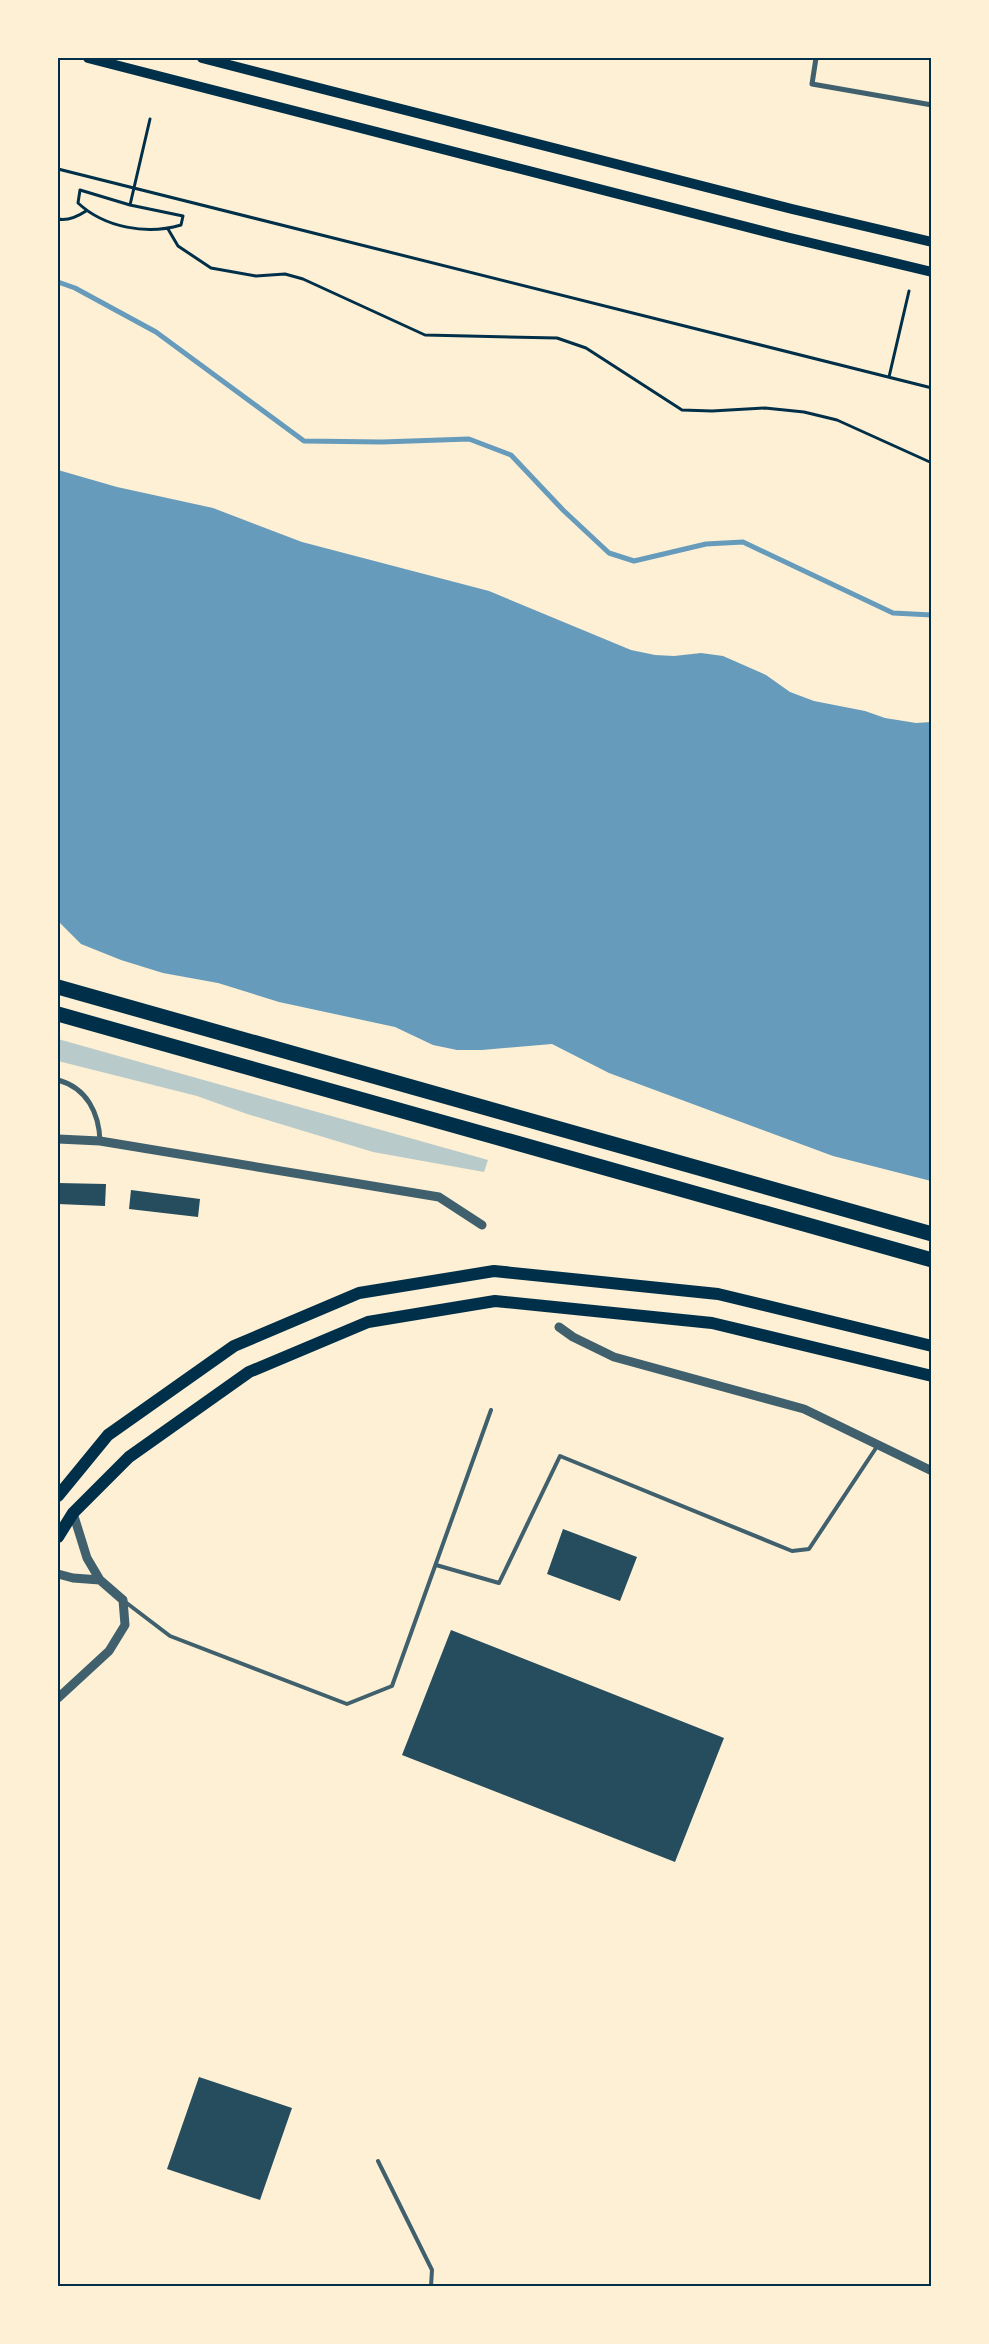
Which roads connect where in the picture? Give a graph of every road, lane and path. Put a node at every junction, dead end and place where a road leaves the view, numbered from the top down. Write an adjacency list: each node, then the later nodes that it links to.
1 (88, 58): 13 (main road)
2 (202, 58): 12 (main road)
3 (816, 58): 4 (street)
4 (932, 104)
5 (150, 119): 7 (path)
6 (58, 169): 7 (path)
7 (134, 186): 8 (path); 15 (path)
8 (130, 205): 9 (path); 11 (path)
9 (86, 211): 10 (path); 11 (path)
10 (58, 219)
11 (168, 229): 17 (path)
12 (932, 242)
13 (932, 272)
14 (910, 291): 15 (path)
15 (889, 377): 16 (path)
16 (932, 388)
17 (932, 462)
18 (58, 987): 24 (highway)
19 (58, 1014): 25 (highway)
20 (58, 1080): 22 (street)
21 (58, 1138): 22 (street)
22 (100, 1141): 23 (street)
23 (482, 1225)
24 (932, 1234)
25 (932, 1260)
26 (559, 1327): 30 (street)
27 (932, 1346): 32 (main road)
28 (932, 1376): 33 (main road)
29 (491, 1410): 35 (lane)
30 (878, 1445): 31 (street); 35 (lane)
31 (932, 1471)
32 (58, 1496)
33 (73, 1512): 34 (main road); 37 (street)
34 (58, 1537)
35 (436, 1565): 38 (lane)
36 (58, 1574): 37 (street)
37 (100, 1580): 38 (street)
38 (123, 1600): 39 (street)
39 (58, 1698)
40 (378, 2161): 41 (lane)
41 (432, 2286)

